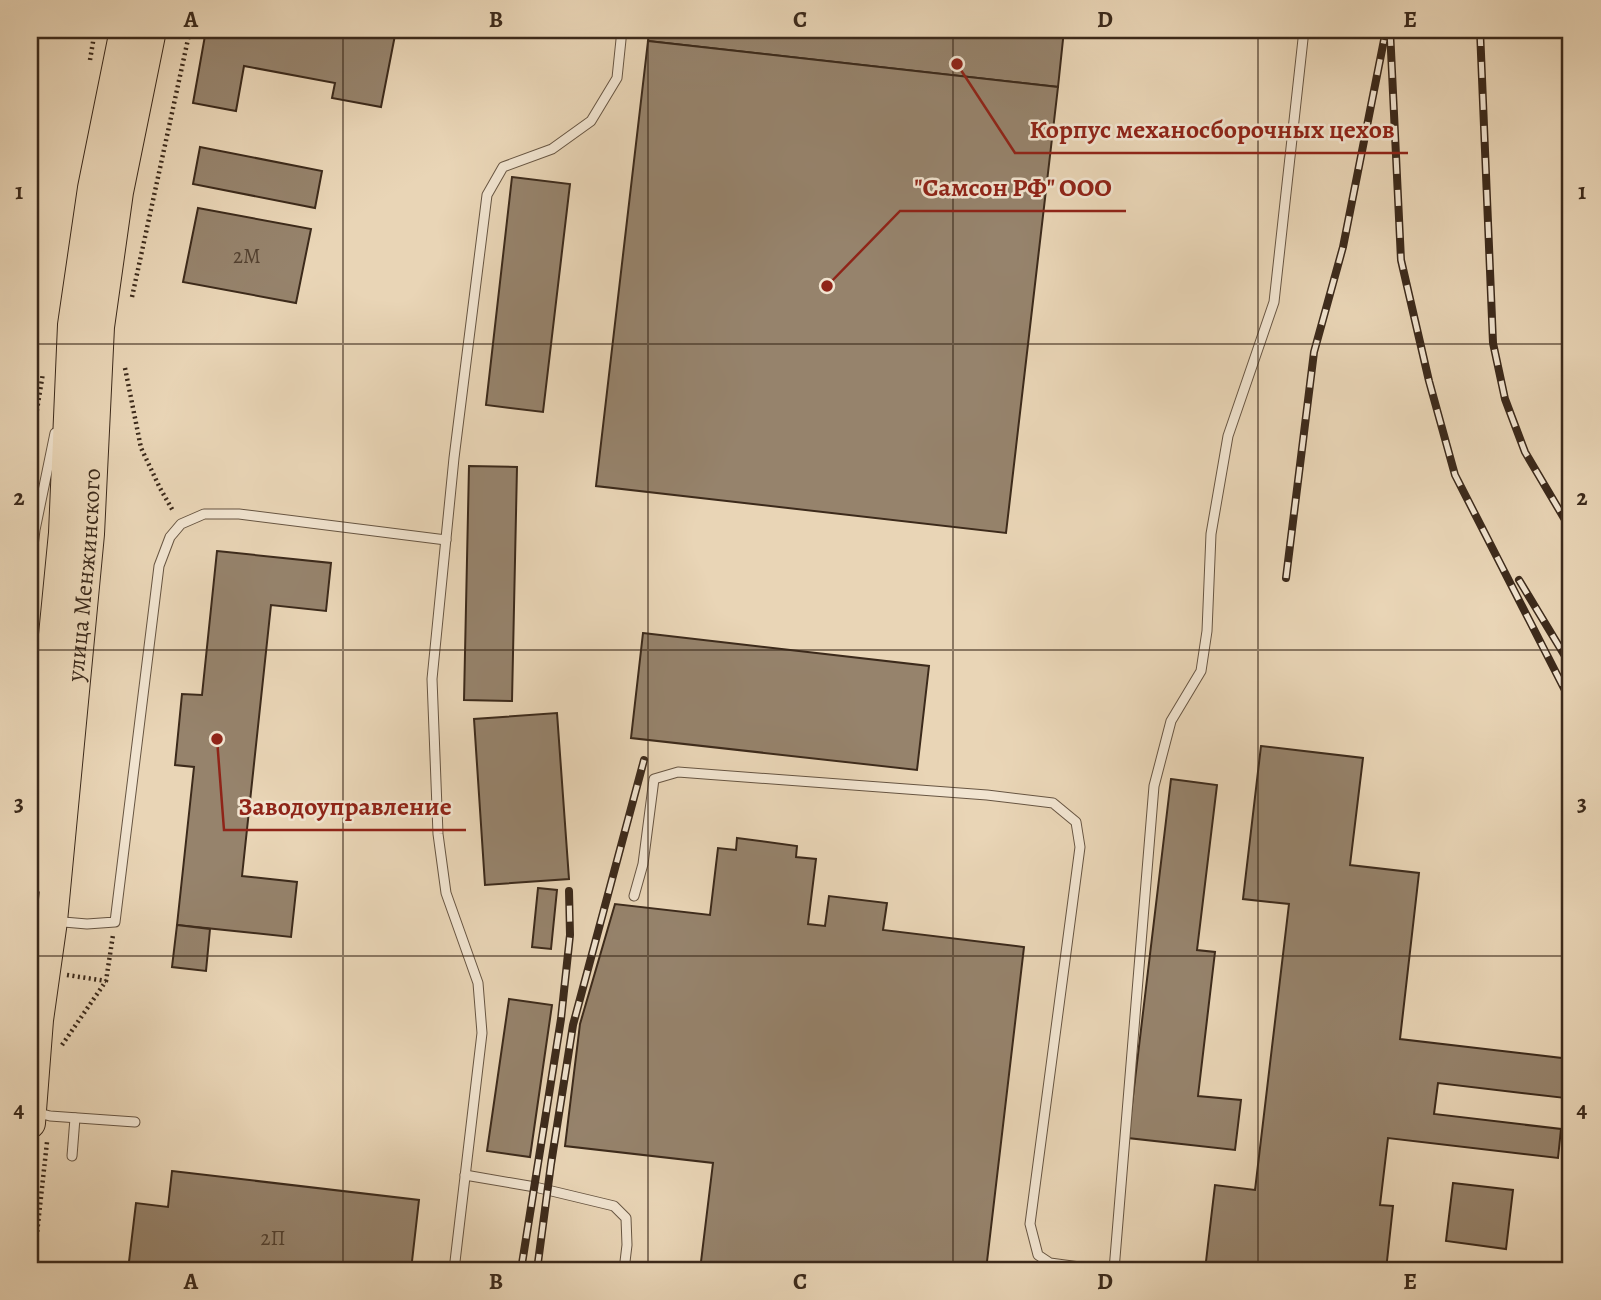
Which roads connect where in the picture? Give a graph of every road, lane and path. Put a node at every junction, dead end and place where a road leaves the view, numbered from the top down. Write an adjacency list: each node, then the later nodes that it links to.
1 (125, 30): 7 (main road, улица Менжинского)
2 (151, 30): 16 (main road, улица Менжинского)
3 (190, 30): 6 (path)
4 (622, 30): 12 (lane)
5 (1304, 30): 30 (lane)
6 (130, 306)
7 (72, 356): 9 (lane); 14 (main road, улица Менжинского)
8 (124, 366): 11 (path)
9 (60, 410)
10 (57, 423): 13 (lane)
11 (181, 524): 12 (lane); 17 (lane)
12 (446, 540): 25 (lane)
13 (30, 570)
14 (30, 880)
15 (634, 895): 29 (lane)
16 (41, 917): 17 (lane); 21 (main road, улица Менжинского)
17 (115, 922): 19 (path)
18 (59, 973): 19 (path)
19 (106, 981): 20 (path)
20 (56, 1055)
21 (35, 1115): 22 (lane); 26 (path)
22 (75, 1118): 23 (lane); 24 (lane)
23 (135, 1122)
24 (72, 1156)
25 (465, 1175): 27 (lane); 28 (lane)
26 (33, 1270)
27 (454, 1270)
28 (624, 1270)
29 (1091, 1270)
30 (1114, 1270)

